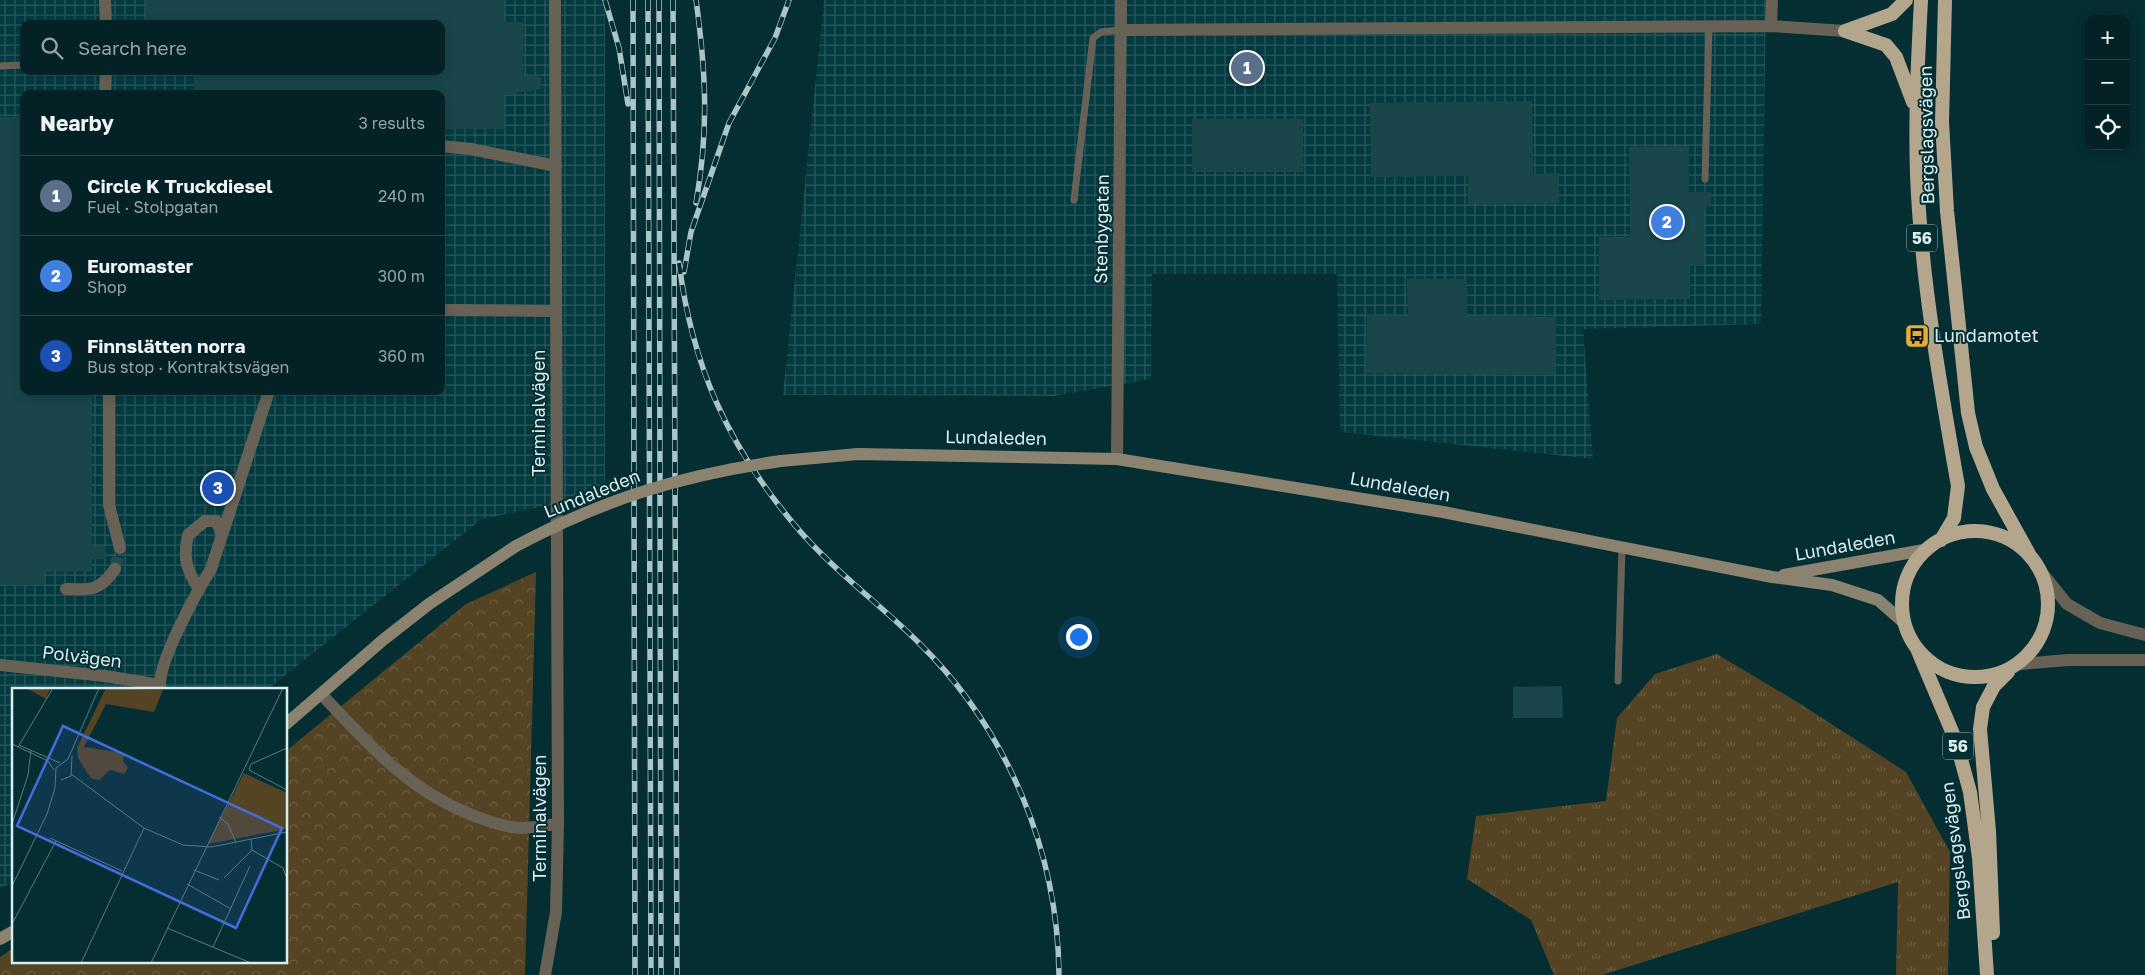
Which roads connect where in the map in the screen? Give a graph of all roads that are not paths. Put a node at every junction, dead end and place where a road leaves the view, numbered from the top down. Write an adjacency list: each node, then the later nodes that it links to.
1 (105, 0): 8 (street)
2 (555, 0): 19 (street, Terminalvägen)
3 (1121, 0): 11 (street, Stenbygatan)
4 (1772, 0): 10 (street)
5 (1906, 0): 12 (highway)
6 (1921, 0): 17 (highway, Bergslagsvägen / 56)
7 (1945, 0): 32 (highway, Bergslagsvägen / 56)
8 (106, 20)
9 (1709, 26): 10 (street); 11 (street); 20 (lane)
10 (1771, 26): 12 (street)
11 (1122, 30): 21 (lane); 26 (street, Stenbygatan)
12 (1845, 31): 17 (highway)
13 (20, 65): 14 (lane)
14 (0, 66)
15 (106, 75): 16 (street)
16 (106, 90)
17 (1915, 106): 28 (highway, Bergslagsvägen / 56)
18 (445, 146): 19 (street)
19 (556, 166): 23 (street, Terminalvägen)
20 (1705, 178)
21 (1074, 200)
22 (445, 310): 23 (street)
23 (556, 311): 48 (street, Terminalvägen)
24 (109, 395): 29 (street)
25 (268, 395): 27 (street)
26 (1117, 459): 30 (main road, Lundaleden); 46 (main road, Lundaleden, bridge)
27 (222, 534): 36 (street); 36 (street)
28 (1941, 540): 31 (highway, 56); 32 (highway, 56)
29 (120, 548)
30 (1622, 548): 35 (main road, Lundaleden); 44 (lane)
31 (1924, 550): 35 (main road, Lundaleden); 38 (highway, 56)
32 (2029, 554): 33 (highway, 56)
33 (2039, 569): 39 (street); 43 (highway, 56)
34 (115, 570): 37 (street)
35 (1772, 577): 38 (main road, Lundaleden)
36 (198, 588): 45 (street)
37 (66, 589)
38 (1902, 621): 40 (highway, 56)
39 (2145, 636)
40 (1913, 641): 43 (highway, 56); 52 (highway, Bergslagsvägen / 56)
41 (2145, 660): 43 (street)
42 (0, 665): 45 (street, Polvägen)
43 (2014, 668): 53 (highway, Bergslagsvägen / 56)
44 (1618, 681)
45 (160, 687)
46 (322, 695): 47 (main road, Lundaleden); 48 (street)
47 (288, 722)
48 (558, 824): 51 (street, Terminalvägen)
49 (12, 932): 50 (main road)
50 (0, 939)
51 (546, 975)
52 (1987, 975)
53 (1993, 975)

